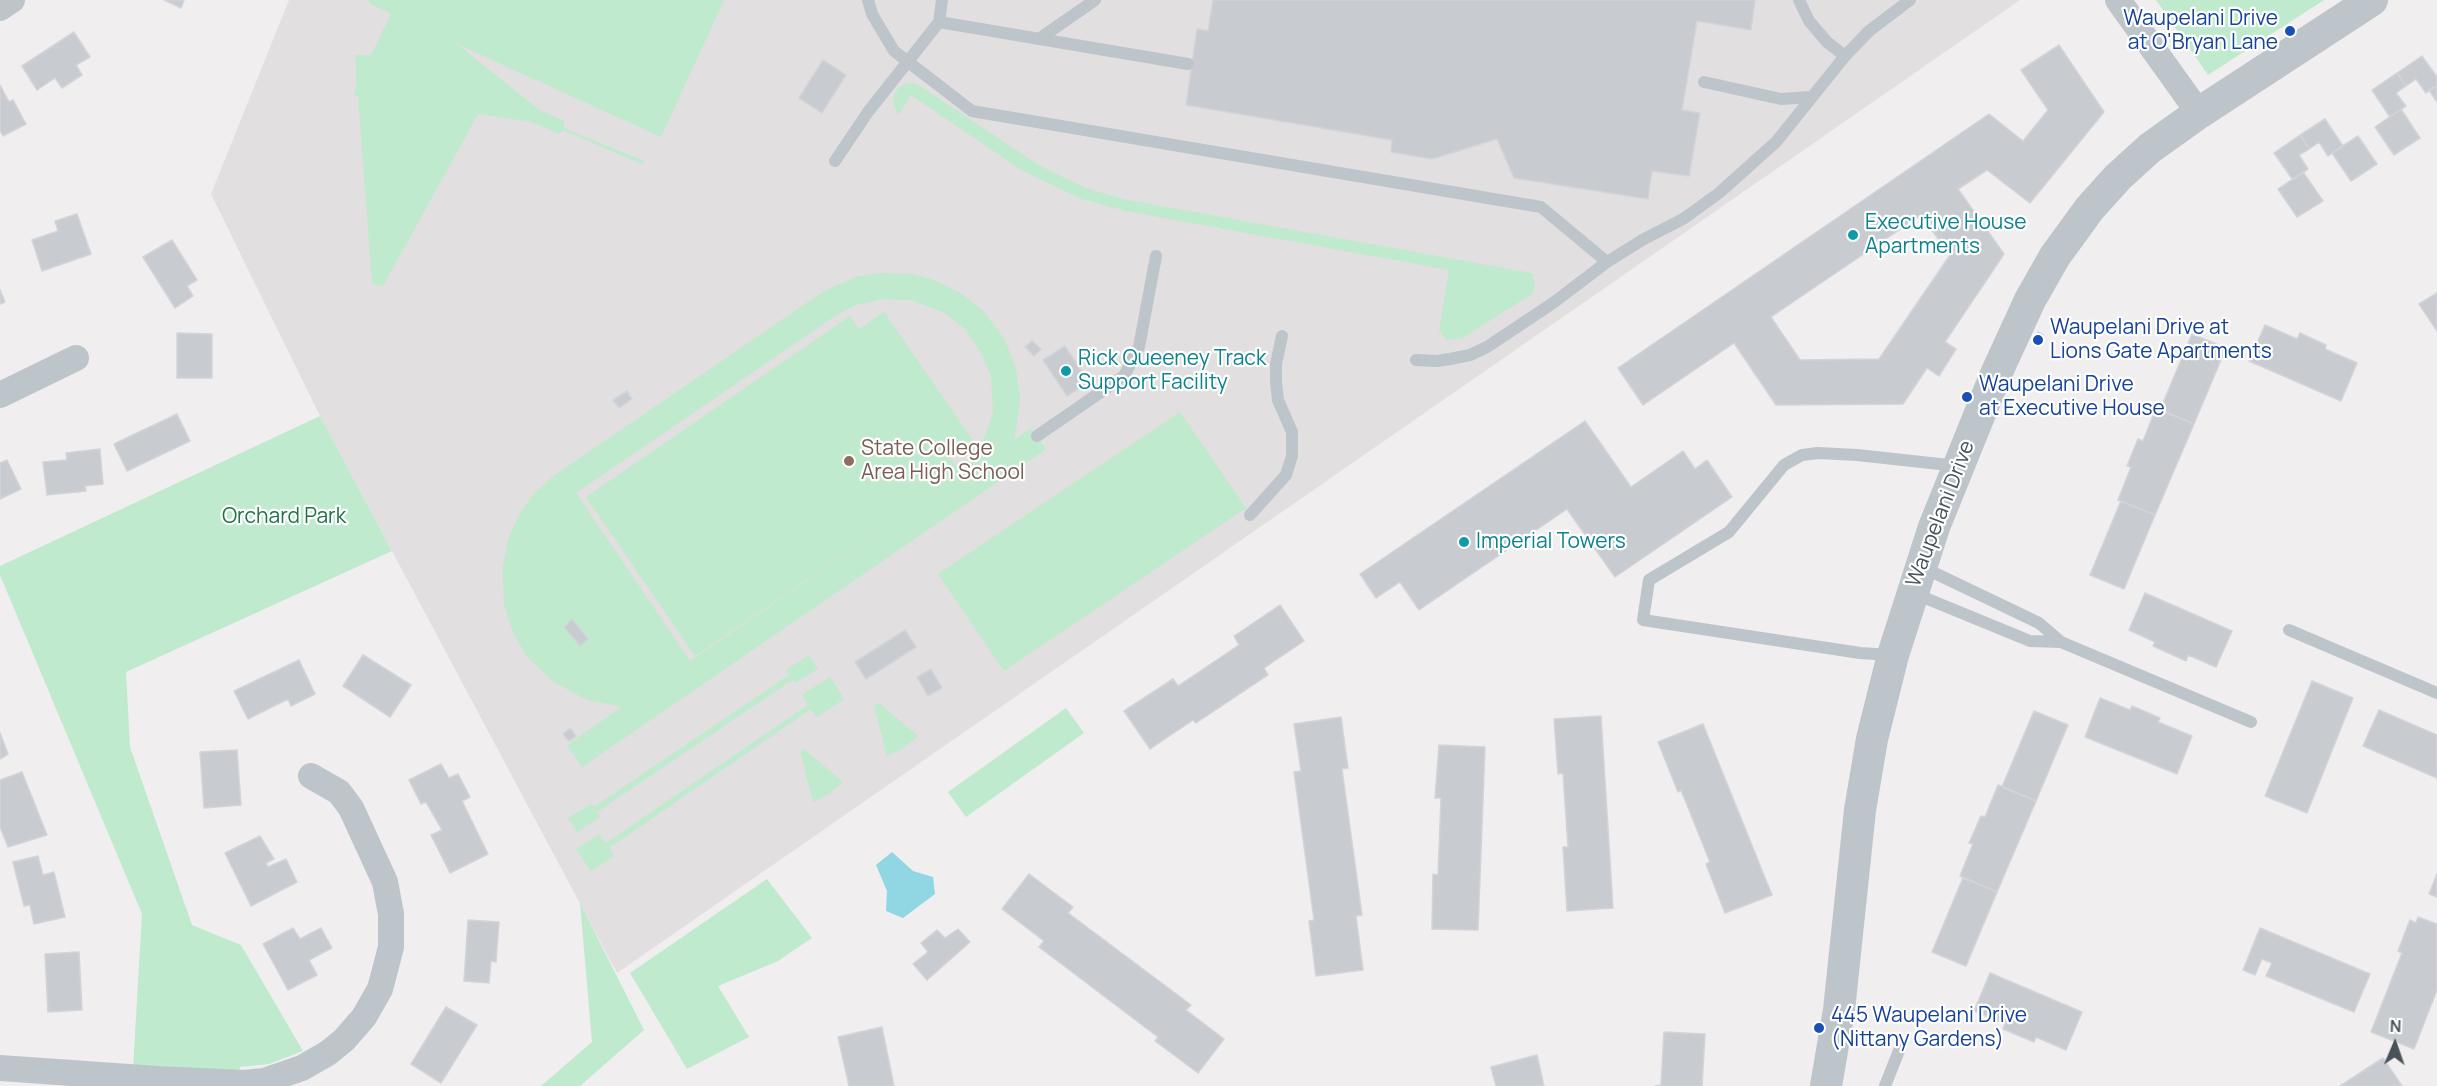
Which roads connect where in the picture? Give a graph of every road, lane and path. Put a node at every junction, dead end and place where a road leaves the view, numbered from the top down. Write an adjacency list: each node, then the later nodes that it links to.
1 (12, 0): 9 (street)
2 (868, 0): 13 (lane)
3 (942, 0): 10 (lane)
4 (1095, 0): 11 (lane)
5 (1799, 0): 12 (lane)
6 (1910, 0): 12 (lane)
7 (2118, 0): 17 (street)
8 (2372, 0): 17 (street, Waupelani Drive)
9 (0, 8)
10 (939, 22): 11 (lane); 13 (lane)
11 (1039, 39): 14 (lane)
12 (1845, 56): 16 (lane)
13 (907, 61): 18 (lane); 20 (lane)
14 (1188, 64)
15 (1704, 82): 16 (lane)
16 (1811, 97): 20 (lane)
17 (2199, 113): 26 (street, Waupelani Drive)
18 (835, 161)
19 (1156, 256): 25 (lane)
20 (1607, 262): 23 (lane)
21 (1282, 336): 27 (lane)
22 (76, 358): 24 (street)
23 (1416, 360)
24 (0, 395)
25 (1037, 436)
26 (1958, 466): 28 (street, Waupelani Drive); 31 (lane)
27 (1250, 515)
28 (1915, 579): 30 (lane); 30 (lane); 31 (street, Waupelani Drive)
29 (2289, 630): 32 (lane)
30 (2061, 642): 33 (lane)
31 (1893, 655): 37 (street, Waupelani Drive)
32 (2437, 693)
33 (2251, 722)
34 (311, 776): 36 (street)
35 (1902, 1043): 38 (lane)
36 (0, 1068)
37 (1826, 1086)
38 (1885, 1086)

